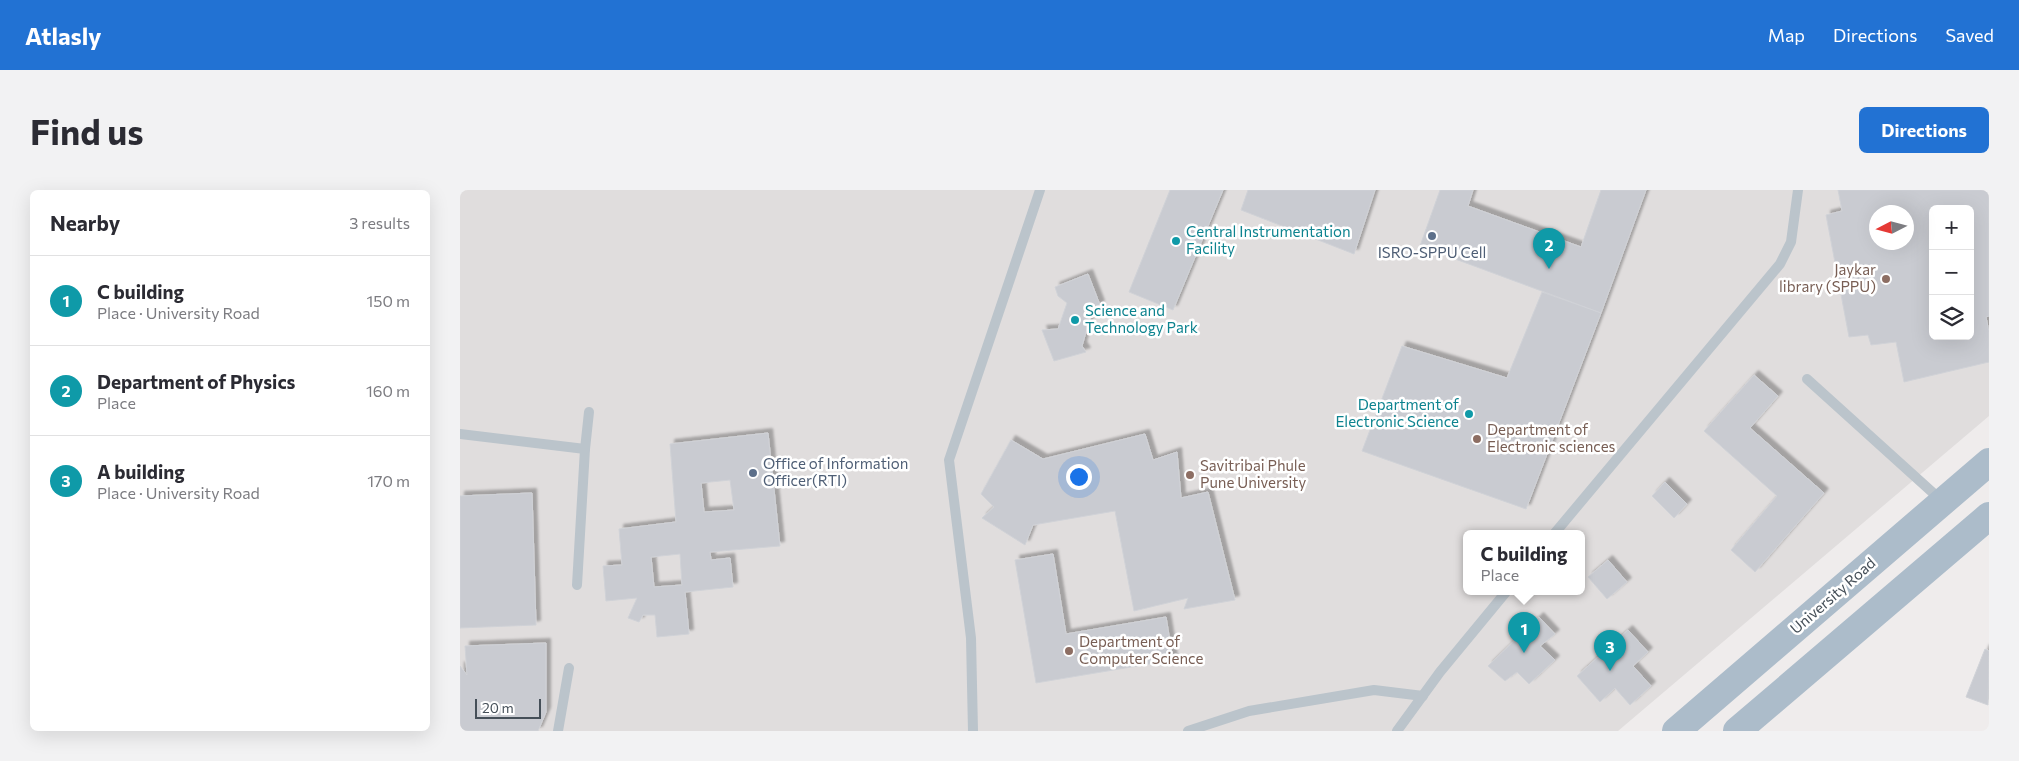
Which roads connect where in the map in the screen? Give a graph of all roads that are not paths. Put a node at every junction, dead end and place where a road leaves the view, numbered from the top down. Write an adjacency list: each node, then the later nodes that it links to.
1 (1040, 190): 16 (lane)
2 (1798, 190): 10 (lane)
3 (1807, 379): 8 (lane)
4 (588, 412): 6 (lane)
5 (460, 434): 6 (lane)
6 (585, 449): 11 (lane)
7 (1989, 462): 8 (main road, University Road)
8 (1943, 502): 19 (main road, University Road)
9 (1989, 516): 20 (main road)
10 (1557, 530)
11 (577, 585)
12 (1504, 595): 14 (lane)
13 (569, 668): 15 (lane)
14 (1423, 696): 17 (lane); 18 (lane)
15 (558, 731)
16 (973, 731)
17 (1188, 731)
18 (1397, 731)
19 (1676, 731)
20 (1737, 731)

